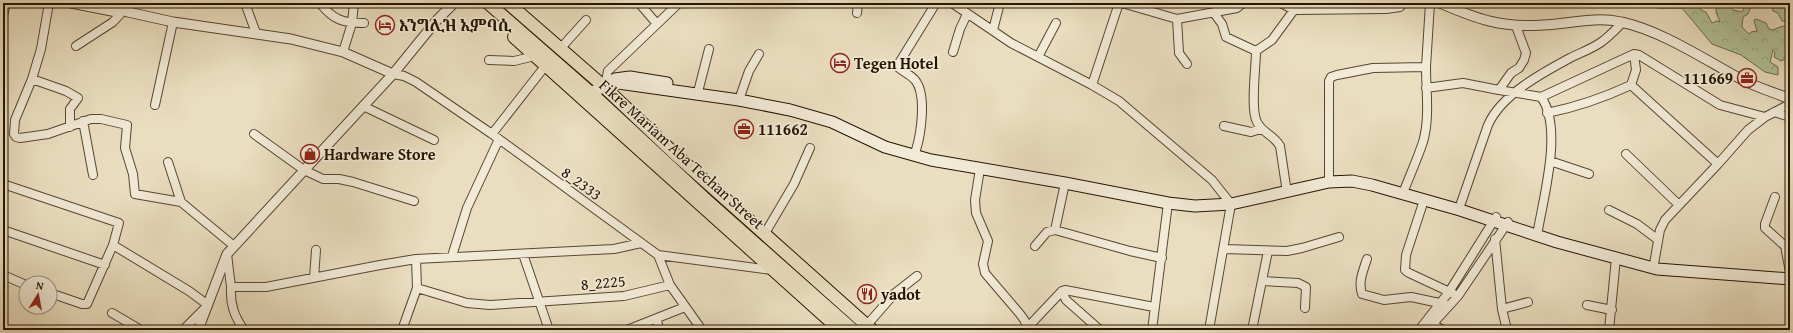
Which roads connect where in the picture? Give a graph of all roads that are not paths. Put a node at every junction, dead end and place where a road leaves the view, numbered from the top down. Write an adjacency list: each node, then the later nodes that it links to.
1 (6, 3): 29 (street)
2 (49, 3): 56 (street)
3 (71, 3): 25 (street)
4 (102, 3): 25 (street)
5 (245, 3): 40 (street)
6 (320, 3): 34 (street)
7 (354, 3): 34 (street)
8 (454, 3): 55 (street)
9 (487, 3): 49 (main road); 64 (main road, Fikre Mariam Aba Techan Street)
10 (508, 3): 42 (main road, Fikre Mariam Aba Techan Street)
11 (639, 3): 37 (street)
12 (679, 3): 37 (street)
13 (858, 3): 26 (street)
14 (936, 3): 86 (street)
15 (952, 3): 28 (street)
16 (1000, 3): 39 (street)
17 (1119, 3): 59 (street)
18 (1122, 3): 30 (street)
19 (1243, 3): 27 (street)
20 (1281, 3): 24 (street)
21 (1402, 3): 24 (street)
22 (1430, 3): 54 (street)
23 (1440, 3): 38 (street)
24 (1296, 6): 44 (street)
25 (125, 12): 32 (street); 41 (street)
26 (857, 13)
27 (1214, 13): 30 (street); 44 (street)
28 (967, 14): 39 (street); 46 (street)
29 (3, 16)
30 (1177, 19): 52 (street)
31 (586, 20): 42 (street)
32 (173, 22): 40 (street); 70 (street)
33 (1623, 22): 38 (street); 65 (street); 68 (street)
34 (352, 23): 35 (street); 45 (street)
35 (364, 23)
36 (1056, 23): 50 (street)
37 (657, 24): 58 (street)
38 (1516, 26): 63 (street)
39 (993, 30): 50 (street)
40 (256, 33): 45 (street)
41 (76, 46)
42 (560, 49): 58 (main road, Fikre Mariam Aba Techan Street)
43 (709, 49): 61 (street)
44 (1256, 51): 80 (street)
45 (343, 52): 55 (street)
46 (953, 52)
47 (759, 54): 66 (street)
48 (1634, 54): 60 (street); 67 (street); 75 (street)
49 (535, 56): 51 (street); 53 (main road)
50 (1038, 57): 59 (street)
51 (489, 60)
52 (1186, 64)
53 (546, 65): 82 (street); 135 (main road)
54 (1426, 67): 62 (street); 96 (street)
55 (392, 74): 71 (street); 82 (street, 8_2333)
56 (32, 79): 79 (street); 79 (street)
57 (620, 81): 58 (main road); 61 (main road); 72 (main road)
58 (603, 84): 64 (main road); 114 (main road, Fikre Mariam Aba Techan Street)
59 (1092, 85): 104 (street)
60 (1631, 85): 74 (street); 90 (street)
61 (699, 88): 66 (main road)
62 (1426, 88): 63 (street); 100 (street)
63 (1499, 90): 65 (street)
64 (591, 93): 176 (main road, Fikre Mariam Aba Techan Street)
65 (1514, 93): 67 (street); 108 (street)
66 (741, 94): 72 (main road)
67 (1541, 97): 74 (street)
68 (1790, 99)
69 (1790, 104): 73 (street)
70 (155, 105)
71 (363, 106): 84 (street); 92 (street)
72 (813, 111): 86 (main road); 91 (main road)
73 (1774, 112): 75 (street); 76 (street)
74 (1547, 113): 88 (street)
75 (1765, 117): 90 (street)
76 (1790, 117)
77 (83, 121): 79 (street); 95 (street); 105 (street)
78 (1224, 126): 80 (street)
79 (70, 127)
80 (1261, 129): 99 (street)
81 (254, 134): 92 (street)
82 (492, 134): 83 (street, 8_2333)
83 (499, 139): 118 (street, 8_2333); 128 (street)
84 (434, 140)
85 (810, 148): 114 (street)
86 (916, 150): 93 (main road)
87 (1626, 154): 107 (street)
88 (1550, 161): 94 (street); 113 (street)
89 (168, 162): 105 (street)
90 (1718, 164): 107 (street)
91 (980, 169): 93 (main road); 165 (street)
92 (304, 170): 103 (street); 120 (street)
93 (1029, 174): 97 (main road); 104 (main road)
94 (1589, 174)
95 (93, 175)
96 (1329, 180): 99 (main road); 100 (main road); 102 (main road); 104 (main road)
97 (1065, 183): 106 (main road); 112 (street)
98 (3, 184): 119 (street)
99 (1286, 186): 104 (main road)
100 (1405, 188): 108 (main road)
101 (1775, 197): 137 (street)
102 (1424, 200): 110 (main road); 148 (street)
103 (414, 201)
104 (1229, 201): 106 (main road); 122 (street)
105 (181, 202): 120 (street)
106 (1168, 203): 129 (street)
107 (1679, 204): 117 (street)
108 (1460, 206): 110 (main road)
109 (1609, 210): 117 (street)
110 (1501, 221): 113 (main road); 116 (street); 130 (main road); 148 (street)
111 (3, 230): 134 (street)
112 (1054, 230): 121 (street); 129 (street)
113 (1538, 230): 133 (main road)
114 (764, 235): 163 (main road, Fikre Mariam Aba Techan Street)
115 (1339, 236): 124 (street)
116 (1495, 239): 150 (street); 159 (street)
117 (1657, 239): 133 (street)
118 (641, 243): 126 (street); 127 (street, 8_2333)
119 (113, 245): 134 (street); 154 (street)
120 (234, 246): 125 (street)
121 (1035, 246)
122 (1224, 249): 124 (street); 179 (street)
123 (316, 250): 140 (street)
124 (1268, 251): 142 (street)
125 (227, 254): 145 (street); 154 (street)
126 (523, 254): 128 (street); 151 (street)
127 (658, 255): 135 (street, 8_2333); 144 (street)
128 (452, 256): 131 (street)
129 (1162, 258): 157 (street)
130 (1616, 258): 136 (main road); 160 (street)
131 (416, 259): 140 (street); 146 (street)
132 (1367, 259): 153 (street)
133 (1654, 264): 136 (main road)
134 (105, 265): 149 (street)
135 (772, 270): 175 (main road)
136 (1711, 271): 137 (main road); 141 (main road)
137 (1790, 272)
138 (3, 275): 143 (street)
139 (916, 276): 163 (street)
140 (314, 278): 145 (street)
141 (1790, 279)
142 (1262, 281): 158 (street); 180 (street)
143 (18, 282)
144 (670, 284): 151 (street, 8_2225); 156 (street)
145 (231, 287): 169 (street)
146 (418, 288): 151 (street, 8_2225); 170 (street)
147 (1062, 291): 157 (street); 165 (street); 177 (street)
148 (1449, 292): 150 (street); 153 (street)
149 (58, 296)
150 (1458, 296): 153 (street)
151 (538, 301): 171 (street)
152 (1528, 302): 159 (street)
153 (1444, 304): 164 (street); 181 (street)
154 (208, 305): 167 (street); 168 (street)
155 (1587, 305): 160 (street)
156 (685, 307): 162 (street); 174 (street)
157 (1154, 307): 178 (street)
158 (1305, 308)
159 (1502, 309): 183 (street)
160 (1612, 310): 184 (street)
161 (112, 313): 166 (street)
162 (656, 319): 172 (street); 173 (street)
163 (870, 327)
164 (1430, 327): 182 (street)
165 (1027, 329)
166 (141, 330)
167 (183, 330)
168 (198, 330)
169 (244, 330)
170 (402, 330)
171 (549, 330)
172 (627, 330)
173 (660, 330)
174 (702, 330)
175 (840, 330)
176 (853, 330)
177 (1100, 330)
178 (1152, 330)
179 (1209, 330)
180 (1252, 330)
181 (1419, 330)
182 (1443, 330)
183 (1507, 330)
184 (1609, 330)

